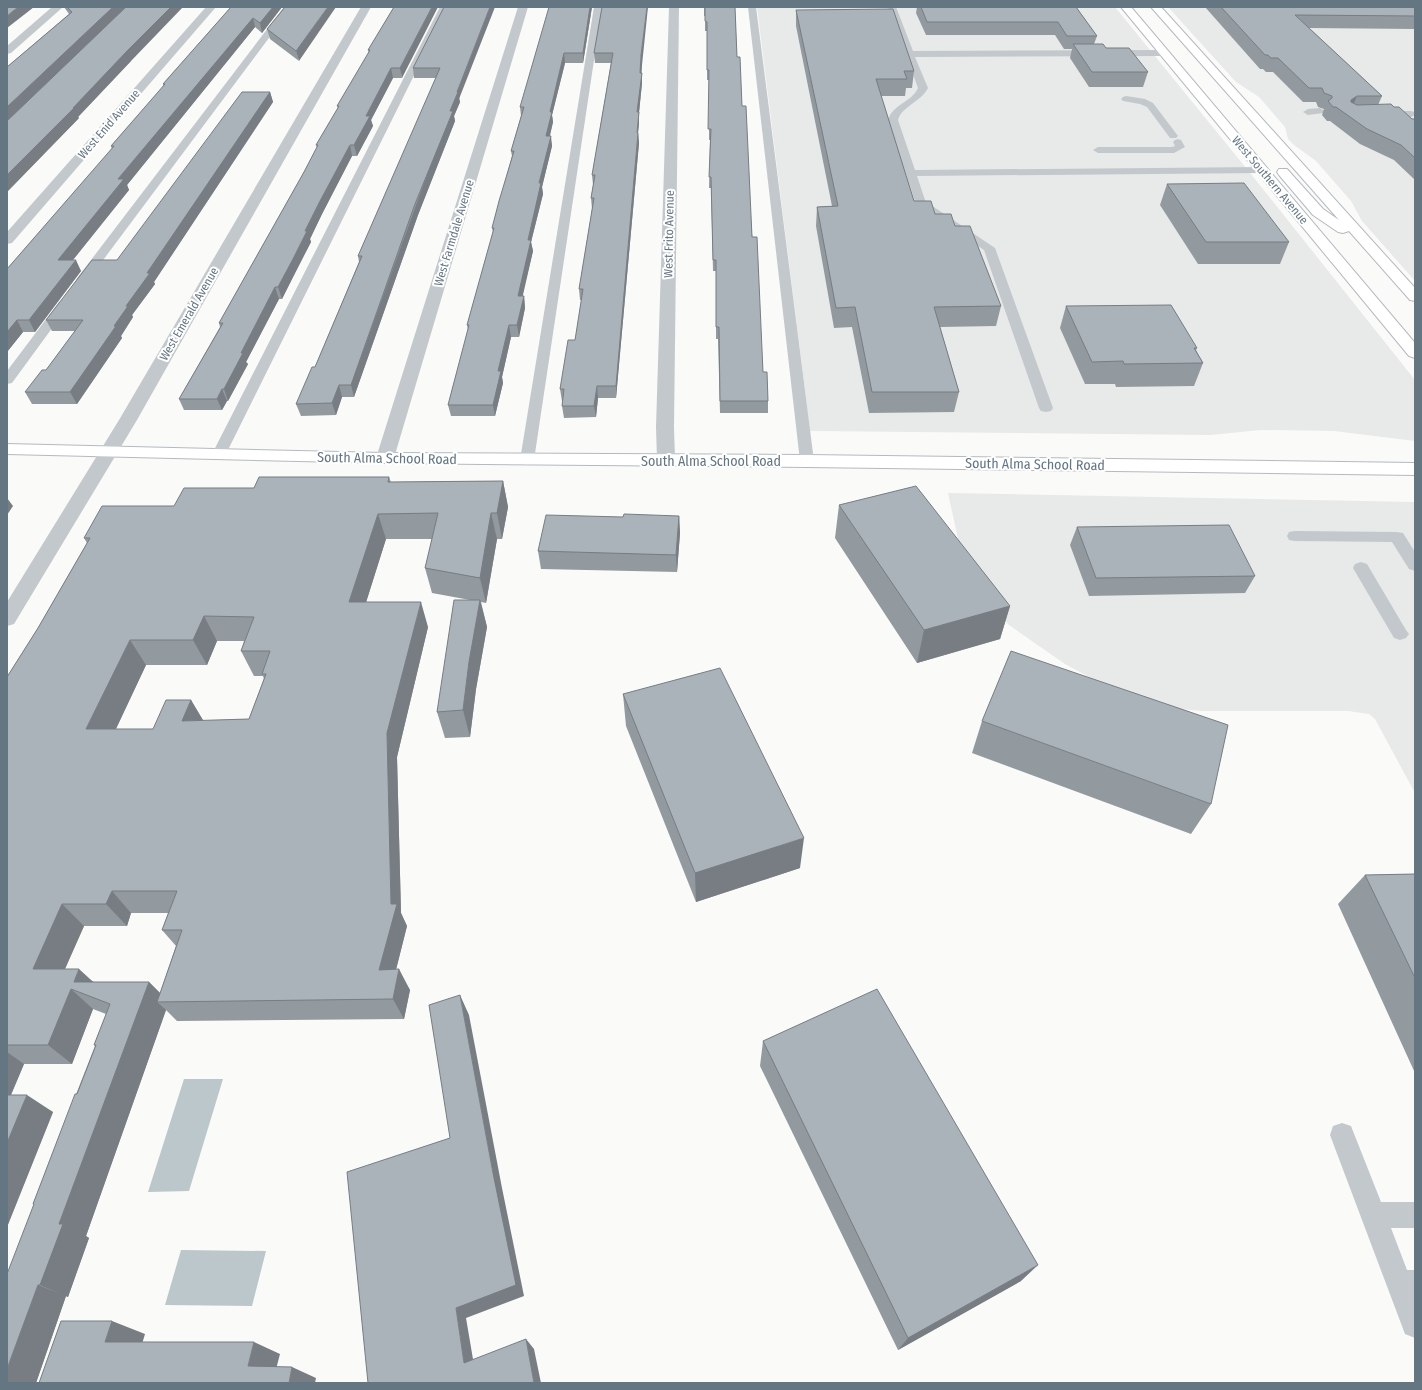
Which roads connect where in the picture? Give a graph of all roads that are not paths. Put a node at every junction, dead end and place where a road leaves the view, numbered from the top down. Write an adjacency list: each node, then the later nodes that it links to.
1 (58, 7): 15 (street)
2 (211, 7): 28 (street, West Enid Avenue)
3 (288, 7): 32 (lane)
4 (366, 7): 35 (street, West Emerald Avenue)
5 (444, 7): 36 (lane)
6 (522, 7): 37 (street, West Farmdale Avenue)
7 (598, 7): 38 (lane)
8 (674, 7): 39 (street, West Frito Avenue)
9 (752, 7): 40 (lane)
10 (892, 7): 17 (lane)
11 (1126, 7): 16 (main road, West Southern Avenue)
12 (1156, 7): 14 (main road)
13 (1166, 33): 14 (main road)
14 (1194, 49): 24 (main road)
15 (7, 51)
16 (1164, 53): 17 (lane); 18 (main road, West Southern Avenue)
17 (910, 54): 27 (lane)
18 (1189, 83): 20 (main road); 26 (main road, West Southern Avenue)
19 (1126, 99): 25 (lane)
20 (1224, 107)
21 (1411, 114): 22 (lane)
22 (1374, 116)
23 (1268, 148): 24 (main road)
24 (1287, 153): 29 (main road)
25 (1180, 159)
26 (1252, 163): 27 (lane); 29 (main road); 31 (main road, West Southern Avenue)
27 (910, 173): 33 (lane)
28 (7, 240)
29 (1372, 248): 30 (main road)
30 (1415, 297)
31 (1415, 352)
32 (7, 380)
33 (1046, 408)
34 (7, 449): 35 (main road, South Alma School Road)
35 (109, 451): 36 (main road, South Alma School Road); 47 (street, West Emerald Avenue)
36 (219, 454): 37 (main road, South Alma School Road)
37 (385, 458): 38 (main road, South Alma School Road)
38 (527, 460): 39 (main road, South Alma School Road)
39 (666, 460): 40 (main road, South Alma School Road)
40 (807, 461): 41 (main road, South Alma School Road)
41 (1415, 469)
42 (1295, 536): 43 (lane)
43 (1343, 536): 44 (lane); 45 (lane)
44 (1351, 551)
45 (1415, 565)
46 (1361, 568): 48 (lane)
47 (7, 619)
48 (1400, 634)
49 (1342, 1135): 50 (lane)
50 (1372, 1215): 51 (lane); 52 (lane)
51 (1415, 1215)
52 (1407, 1283): 53 (lane)
53 (1415, 1324)

